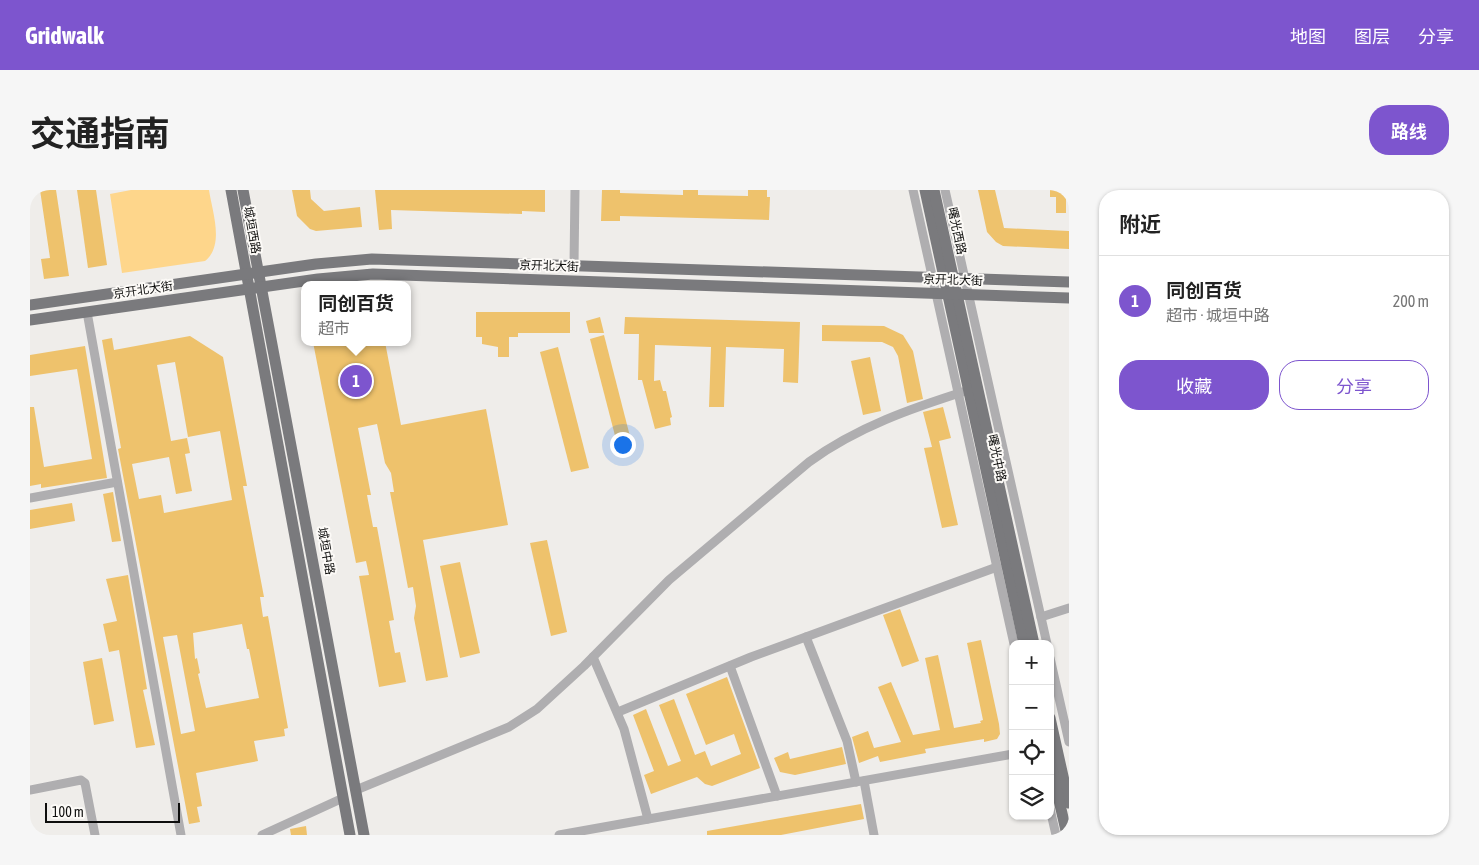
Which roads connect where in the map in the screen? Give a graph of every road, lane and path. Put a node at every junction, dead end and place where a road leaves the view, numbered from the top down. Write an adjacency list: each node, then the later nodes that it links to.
1 (231, 190): 10 (main road, 城垣西路)
2 (243, 190): 9 (main road, 城垣西路)
3 (575, 190): 8 (street)
4 (913, 190): 11 (street)
5 (924, 190): 11 (main road, 曙光西路)
6 (934, 190): 11 (main road, 曙光西路)
7 (945, 190): 11 (street)
8 (574, 265): 9 (main road, 京开北大街); 11 (main road, 京开北大街)
9 (259, 272): 10 (main road, 京开北大街); 15 (main road, 城垣中路)
10 (246, 274): 16 (main road); 19 (main road, 京开北大街)
11 (949, 278): 14 (main road, 京开北大街); 17 (main road, 曙光中路); 17 (street)
12 (306, 281): 17 (main road, 京开北大街)
13 (301, 282): 15 (main road, 京开北大街)
14 (1069, 282)
15 (262, 287): 16 (main road, 京开北大街); 43 (main road, 城垣中路)
16 (249, 289): 20 (main road, 京开北大街); 45 (main road)
17 (952, 293): 18 (main road, 京开北大街); 22 (main road, 曙光中路); 27 (street); 31 (main road, 曙光中路)
18 (1069, 298)
19 (30, 305)
20 (87, 312): 21 (main road, 京开北大街); 23 (street)
21 (30, 320)
22 (963, 392): 25 (street); 30 (main road, 曙光中路); 33 (street)
23 (118, 482): 24 (street); 50 (street)
24 (30, 498)
25 (997, 567): 28 (street); 29 (street)
26 (1069, 608): 27 (street)
27 (1041, 617): 32 (street)
28 (806, 637): 34 (street); 41 (street)
29 (1013, 640)
30 (1023, 640)
31 (1033, 640)
32 (1046, 640)
33 (593, 657): 36 (street); 43 (street)
34 (730, 666): 36 (street); 44 (street)
35 (1054, 676): 38 (street)
36 (618, 712): 47 (street)
37 (1053, 730): 46 (main road)
38 (1069, 742)
39 (1009, 755): 41 (street)
40 (1053, 775): 57 (main road)
41 (860, 782): 44 (street); 55 (street)
42 (30, 790): 49 (street)
43 (356, 790): 53 (main road, 城垣中路)
44 (777, 796): 47 (street)
45 (343, 798): 51 (street); 52 (main road)
46 (1069, 803)
47 (648, 819): 54 (street)
48 (1053, 820): 56 (street)
49 (95, 835)
50 (178, 835)
51 (262, 835)
52 (350, 835)
53 (364, 835)
54 (559, 835)
55 (874, 835)
56 (1056, 835)
57 (1067, 835)

